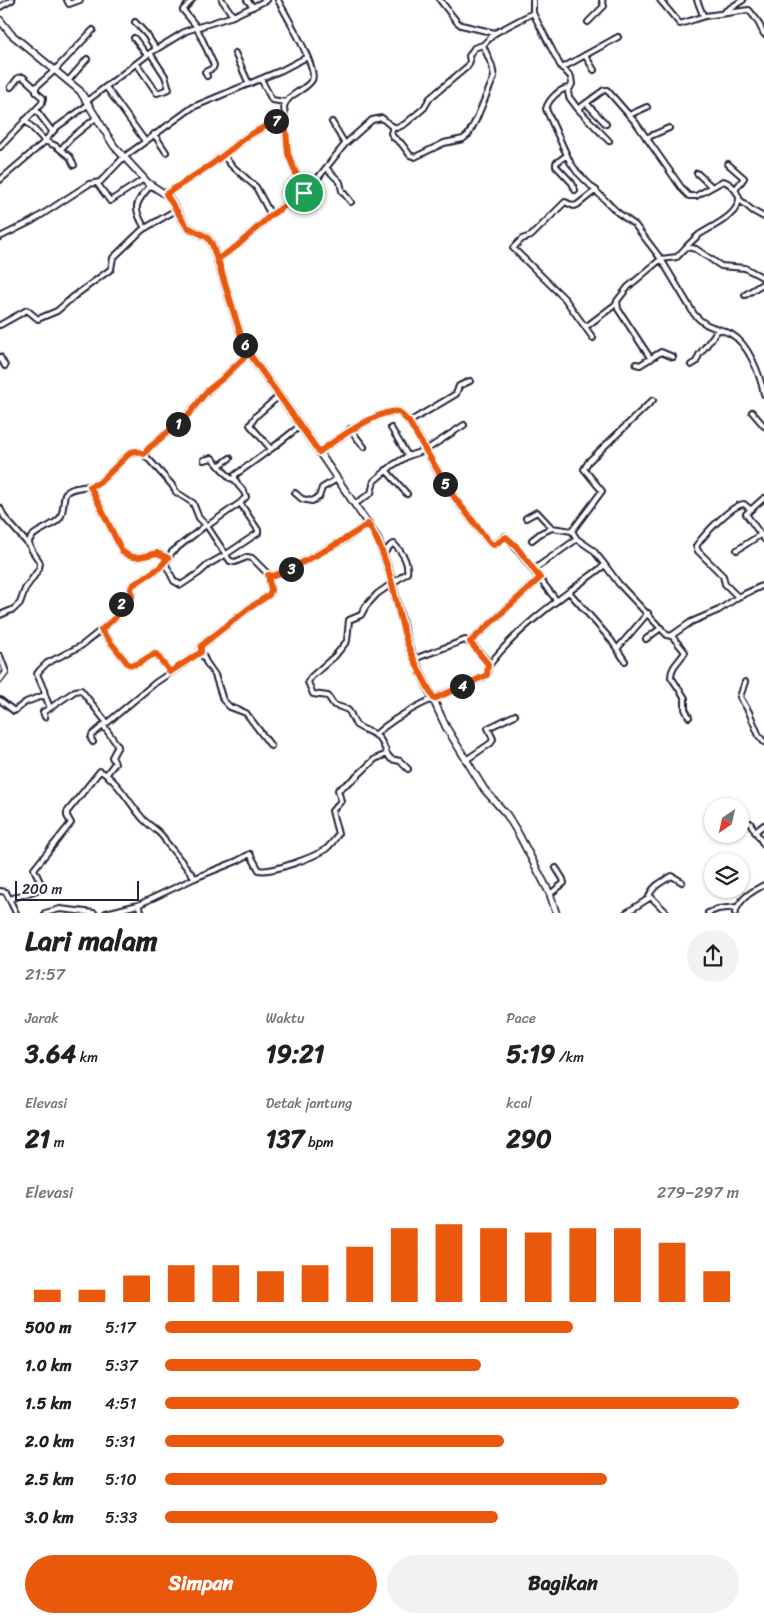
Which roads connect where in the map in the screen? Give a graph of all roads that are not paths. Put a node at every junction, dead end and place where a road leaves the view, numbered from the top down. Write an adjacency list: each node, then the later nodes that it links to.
1 (12, 0): 15 (street)
2 (67, 0): 3 (street)
3 (80, 0)
4 (192, 0): 24 (street)
5 (222, 0): 19 (street)
6 (246, 0): 16 (street)
7 (267, 0): 16 (street)
8 (278, 0): 35 (street)
9 (440, 0): 26 (street)
10 (533, 0): 17 (street)
11 (602, 0): 23 (street)
12 (660, 0): 20 (street)
13 (697, 0): 20 (street)
14 (743, 0): 18 (street)
15 (0, 7)
16 (253, 8): 19 (street)
17 (533, 13): 26 (street); 38 (street)
18 (722, 13): 20 (street); 27 (street)
19 (233, 16): 24 (street)
20 (705, 16)
21 (0, 20): 40 (street)
22 (135, 22): 31 (street)
23 (588, 22)
24 (196, 26): 31 (street); 41 (street)
25 (93, 30): 40 (street)
26 (495, 33): 30 (street)
27 (764, 34)
28 (618, 37): 34 (street)
29 (134, 38): 33 (street)
30 (484, 45): 61 (street); 61 (street)
31 (156, 49): 33 (street)
32 (235, 53): 44 (street)
33 (149, 54): 37 (street); 37 (street)
34 (586, 55): 38 (street); 39 (street)
35 (307, 57): 42 (street); 50 (street)
36 (87, 59): 43 (street)
37 (137, 64): 46 (street)
38 (562, 68): 48 (street)
39 (594, 70)
40 (54, 71): 43 (street); 47 (street)
41 (207, 76)
42 (261, 79): 44 (street); 50 (street)
43 (68, 81): 49 (street)
44 (249, 84): 64 (street)
45 (11, 87): 47 (street)
46 (106, 87): 49 (street); 67 (street)
47 (35, 88): 54 (street)
48 (570, 88): 53 (street); 74 (street)
49 (88, 102): 56 (street); 63 (street)
50 (285, 102): 57 (street)
51 (586, 103): 53 (street); 55 (street); 60 (street)
52 (647, 108): 55 (street)
53 (578, 109): 68 (street)
54 (36, 110): 58 (street); 63 (street)
55 (629, 116): 65 (street)
56 (97, 117): 71 (street); 75 (street)
57 (285, 118): 73 (street); 90 (street)
58 (25, 120): 66 (street); 70 (street)
59 (332, 122): 69 (street)
60 (606, 124)
61 (393, 128): 69 (street)
62 (669, 128): 65 (street)
63 (52, 131): 66 (street)
64 (154, 134): 67 (street); 72 (street)
65 (646, 138): 86 (street)
66 (45, 141): 71 (street); 81 (street)
67 (145, 141): 75 (street)
68 (609, 142)
69 (345, 144): 78 (street)
70 (0, 147)
71 (61, 149): 77 (street)
72 (166, 152)
73 (224, 155): 91 (street); 95 (street)
74 (567, 155): 87 (street); 88 (street)
75 (124, 156): 82 (street); 84 (street)
76 (728, 164): 89 (street)
77 (74, 165)
78 (326, 168): 90 (street); 93 (street)
79 (0, 172): 81 (street)
80 (696, 173): 86 (street)
81 (4, 177): 83 (street)
82 (144, 179): 84 (street); 85 (street)
83 (0, 180)
84 (97, 183): 98 (street)
85 (151, 185): 91 (street); 97 (street)
86 (712, 187): 89 (street)
87 (575, 190)
88 (596, 190): 101 (street); 107 (street)
89 (735, 190): 92 (street)
90 (304, 193): 95 (street)
91 (166, 194): 94 (street)
92 (740, 200): 96 (street); 99 (street)
93 (351, 202)
94 (176, 210): 97 (street); 100 (street)
95 (271, 215): 100 (street)
96 (764, 217)
97 (145, 228): 106 (street)
98 (0, 237)
99 (687, 247): 101 (street); 102 (street)
100 (218, 259): 110 (street)
101 (661, 259): 105 (street); 108 (street)
102 (764, 278)
103 (764, 283): 104 (street)
104 (745, 295)
105 (616, 304): 107 (street); 113 (street)
106 (0, 325)
107 (584, 325): 109 (street)
108 (718, 330): 115 (street); 118 (street)
109 (593, 338)
110 (249, 353): 119 (street); 132 (street)
111 (673, 357): 113 (street)
112 (0, 358): 116 (street)
113 (651, 359): 114 (street)
114 (636, 364)
115 (691, 365)
116 (5, 366)
117 (470, 382): 122 (street)
118 (764, 394)
119 (279, 396): 124 (street); 129 (street)
120 (653, 400): 152 (street)
121 (752, 412): 125 (street)
122 (409, 422): 127 (street); 130 (street)
123 (464, 425): 130 (street)
124 (300, 426): 129 (street); 131 (street)
125 (764, 426)
126 (391, 428): 133 (street)
127 (350, 429): 128 (street); 131 (street)
128 (364, 447)
129 (271, 449): 138 (street)
130 (426, 450): 133 (street); 164 (street)
131 (319, 452): 139 (street)
132 (144, 454): 140 (street); 150 (street)
133 (408, 456): 137 (street)
134 (230, 458): 136 (street)
135 (204, 460): 136 (street)
136 (219, 466): 138 (street)
137 (386, 470): 142 (street); 145 (street)
138 (234, 478): 144 (street)
139 (337, 479): 141 (street); 145 (street)
140 (90, 486): 157 (street); 161 (street)
141 (295, 493)
142 (407, 494)
143 (764, 498): 147 (street)
144 (240, 503): 150 (street); 160 (street)
145 (355, 504): 149 (street)
146 (0, 508): 157 (street)
147 (750, 509): 153 (street); 170 (street)
148 (526, 518): 151 (street)
149 (368, 524): 159 (street); 165 (street)
150 (206, 525): 160 (street); 161 (street)
151 (552, 528): 152 (street); 156 (street)
152 (572, 531): 154 (street)
153 (760, 535): 155 (street); 158 (street)
154 (577, 539): 163 (street); 164 (street)
155 (764, 539)
156 (532, 540)
157 (29, 545): 173 (street)
158 (737, 550)
159 (383, 554): 167 (street); 167 (street)
160 (225, 555): 162 (street); 165 (street)
161 (168, 558): 162 (street)
162 (165, 563): 175 (street)
163 (605, 565): 169 (street); 172 (street)
164 (533, 570): 166 (street)
165 (268, 575): 180 (street)
166 (540, 578): 171 (street); 178 (street)
167 (392, 585): 182 (street); 197 (street)
168 (764, 585): 170 (street)
169 (569, 592): 171 (street); 179 (street)
170 (738, 598): 176 (street)
171 (557, 601): 185 (street)
172 (648, 613): 174 (street); 179 (street)
173 (0, 615)
174 (661, 628): 176 (street); 177 (street)
175 (101, 630): 186 (street); 189 (street)
176 (672, 636): 195 (street)
177 (646, 639)
178 (470, 642): 182 (street); 185 (street)
179 (617, 649): 183 (street)
180 (201, 652): 186 (street); 200 (street)
181 (0, 656): 184 (street)
182 (414, 659): 190 (street)
183 (625, 661)
184 (2, 664): 187 (street)
185 (488, 664): 190 (street)
186 (170, 672): 196 (street)
187 (0, 680)
188 (745, 682): 199 (street)
189 (45, 696): 191 (street); 192 (street)
190 (434, 699): 197 (street); 202 (street)
191 (0, 700)
192 (50, 708): 194 (street); 196 (street)
193 (514, 715): 202 (street)
194 (44, 717)
195 (689, 717)
196 (105, 724): 198 (street); 204 (street)
197 (376, 734): 201 (street)
198 (93, 742)
199 (764, 742)
200 (271, 746)
201 (387, 754): 203 (street); 210 (street)
202 (466, 760): 214 (street)
203 (408, 769)
204 (106, 775): 210 (street); 216 (street)
205 (750, 823): 207 (street)
206 (764, 825): 207 (street)
207 (755, 832): 208 (street)
208 (764, 846)
209 (556, 868): 214 (street)
210 (195, 878): 217 (street)
211 (682, 882): 215 (street)
212 (764, 885): 218 (street)
213 (0, 892): 216 (street)
214 (550, 894): 225 (street)
215 (649, 897): 226 (street); 227 (street)
216 (10, 899): 220 (street)
217 (138, 905): 223 (street); 224 (street)
218 (737, 907): 228 (street); 229 (street)
219 (67, 911): 221 (street); 222 (street)
220 (16, 913)
221 (45, 913)
222 (94, 913)
223 (106, 913)
224 (142, 913)
225 (556, 913)
226 (626, 913)
227 (666, 913)
228 (708, 913)
229 (736, 913)

